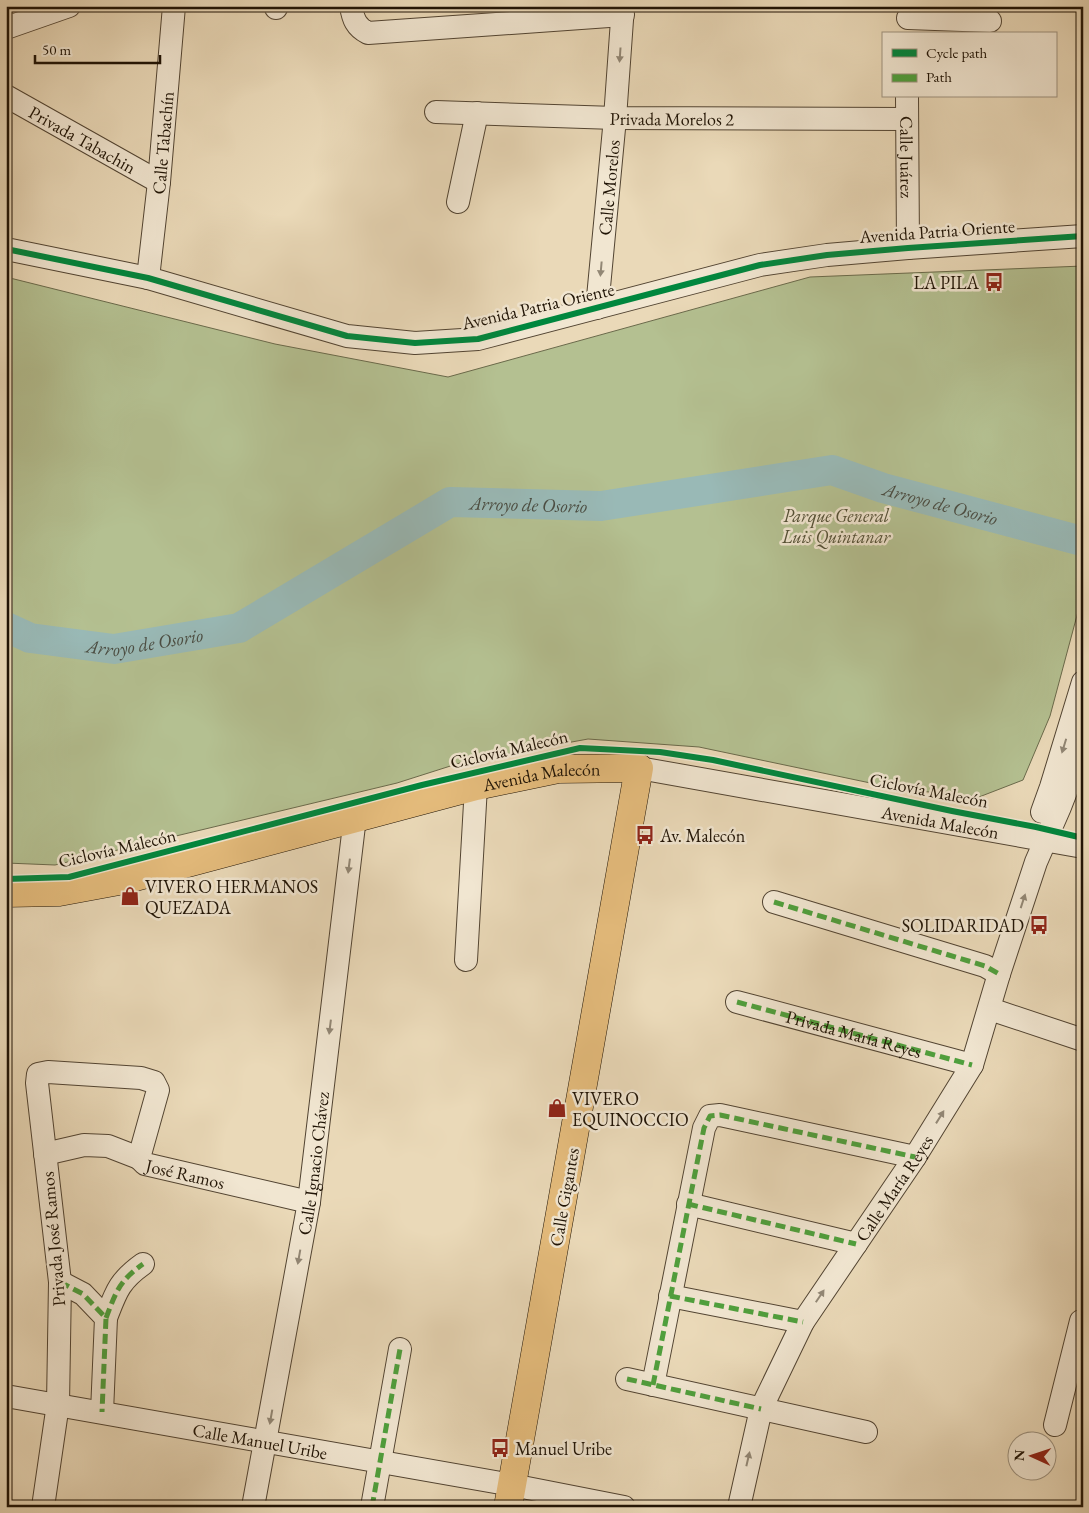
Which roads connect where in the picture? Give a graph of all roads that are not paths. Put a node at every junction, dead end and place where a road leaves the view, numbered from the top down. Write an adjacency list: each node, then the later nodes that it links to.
1 (69, 6): 7 (street)
2 (174, 6): 14 (street, Calle Tabachín)
3 (351, 6): 4 (street)
4 (623, 11): 12 (street, Calle Morelos, one-way to 12)
5 (908, 19): 6 (street)
6 (990, 20)
7 (6, 28)
8 (6, 96): 14 (street, Privada Tabachin)
9 (908, 98): 13 (street, Calle Juárez)
10 (436, 112): 11 (street, Privada Morelos 2)
11 (477, 113): 12 (street, Privada Morelos 2); 15 (street)
12 (615, 118): 13 (street, Privada Morelos 2); 20 (street, Calle Morelos, one-way to 20)
13 (907, 119): 17 (street, Calle Juárez)
14 (159, 182): 19 (street, Calle Tabachín)
15 (458, 202)
16 (1083, 236): 17 (street, Avenida Patria Oriente)
17 (908, 248): 20 (street, Avenida Patria Oriente)
18 (6, 249): 19 (street, Avenida Patria Oriente)
19 (148, 278): 20 (street, Avenida Patria Oriente)
20 (597, 308)
21 (1083, 682): 26 (street, Calle María Reyes, one-way to 26)
22 (1083, 748): 26 (street)
23 (639, 768): 24 (main road, Avenida Malecón); 26 (street, Avenida Malecón); 61 (main road, Calle Gigantes)
24 (476, 786): 25 (main road, Avenida Malecón); 30 (street)
25 (355, 817): 28 (main road, Avenida Malecón); 40 (street, Calle Ignacio Chávez, one-way to 40)
26 (1038, 839): 27 (street, Avenida Malecón); 31 (street, Calle María Reyes, one-way to 26)
27 (1083, 847)
28 (6, 893)
29 (774, 902): 31 (street)
30 (466, 960)
31 (999, 974): 33 (street, Calle María Reyes)
32 (737, 1002): 35 (street, Privada María Reyes)
33 (990, 1009): 34 (street); 35 (street, Calle María Reyes)
34 (1083, 1040)
35 (972, 1065): 38 (street, Calle María Reyes, one-way to 35)
36 (38, 1074): 37 (street, Privada José Ramos); 39 (street, José Ramos)
37 (45, 1154): 39 (street); 44 (street, Privada José Ramos)
38 (915, 1157): 41 (street); 42 (street, Calle María Reyes)
39 (139, 1158): 40 (street, José Ramos)
40 (309, 1202): 59 (street, Calle Ignacio Chávez, one-way to 59)
41 (688, 1204): 42 (street); 45 (street)
42 (856, 1244): 47 (street, Calle María Reyes, one-way to 42)
43 (143, 1264): 46 (street)
44 (60, 1282): 46 (street); 54 (street, Privada José Ramos)
45 (670, 1296): 47 (street); 52 (street)
46 (106, 1318): 56 (street)
47 (803, 1322): 55 (street, Calle María Reyes)
48 (1081, 1322): 50 (street)
49 (400, 1349): 60 (street)
50 (1077, 1362): 57 (street)
51 (627, 1379): 52 (street)
52 (653, 1385): 55 (street)
53 (6, 1396): 54 (street, Calle Manuel Uribe)
54 (58, 1404): 56 (street, Calle Manuel Uribe); 62 (street, Privada José Ramos)
55 (761, 1409): 58 (street); 66 (street, Calle María Reyes, one-way to 55)
56 (102, 1412): 59 (street, Calle Manuel Uribe)
57 (1055, 1425)
58 (866, 1432)
59 (266, 1441): 60 (street, Calle Manuel Uribe); 63 (street, Calle Ignacio Chávez)
60 (380, 1462): 61 (street, Calle Manuel Uribe); 64 (street)
61 (510, 1496): 65 (street, Calle Manuel Uribe)
62 (44, 1507)
63 (254, 1507)
64 (372, 1507)
65 (624, 1507)
66 (739, 1507)

